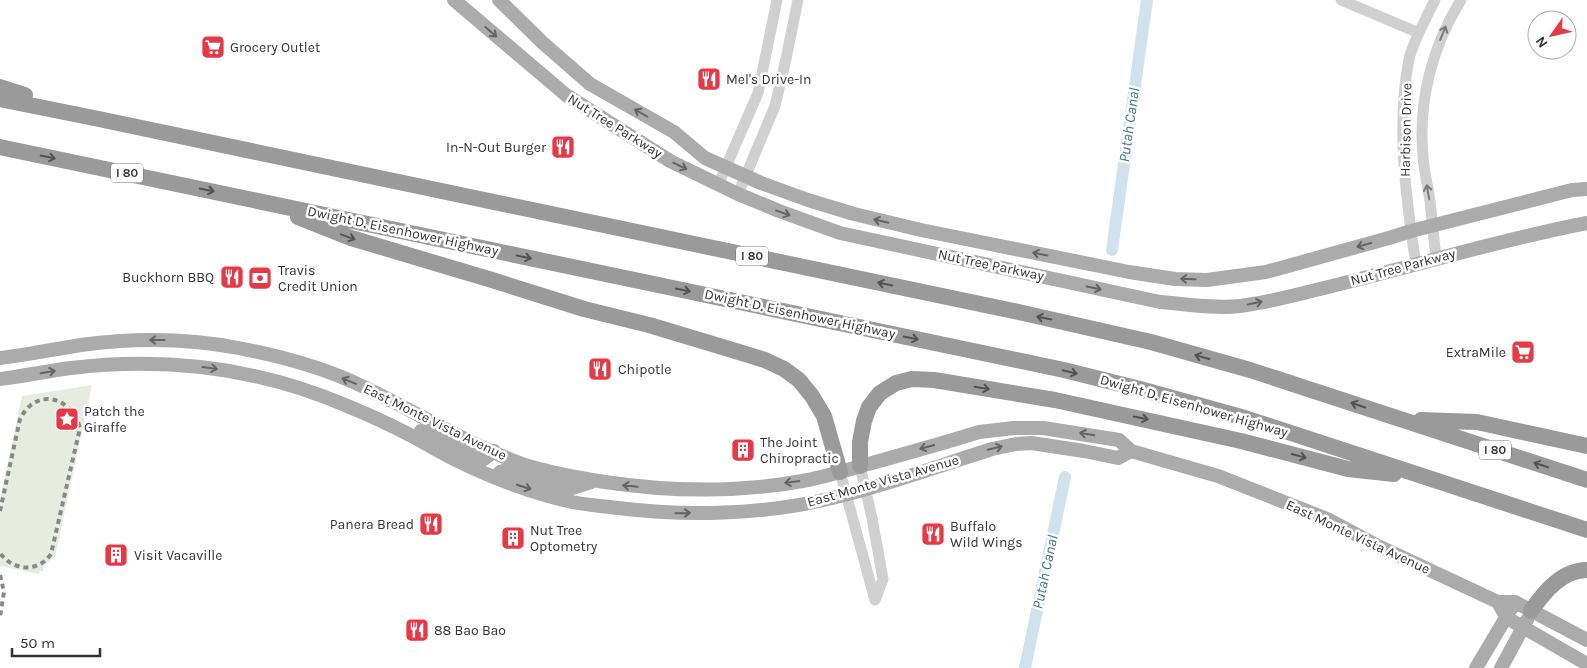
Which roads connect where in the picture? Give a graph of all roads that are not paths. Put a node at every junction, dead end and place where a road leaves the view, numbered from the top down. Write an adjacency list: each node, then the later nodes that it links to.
1 (454, 0): 15 (main road, Nut Tree Parkway, one-way to 15)
2 (499, 0): 13 (main road, Nut Tree Parkway, one-way to 2)
3 (777, 0): 13 (street)
4 (798, 0): 14 (street)
5 (1342, 0): 8 (street)
6 (1435, 0): 8 (street, Harbison Drive)
7 (1460, 0): 20 (street, Harbison Drive, one-way to 7)
8 (1419, 33): 21 (street, Harbison Drive)
9 (0, 87): 11 (highway)
10 (0, 99): 11 (highway, I 80)
11 (94, 118): 27 (highway, I 80, one-way to 11)
12 (0, 147): 18 (highway, Dwight D. Eisenhower Highway / I 80, one-way to 18)
13 (726, 168): 14 (main road, Nut Tree Parkway); 15 (street)
14 (746, 177): 17 (street); 21 (main road, Nut Tree Parkway, one-way to 14)
15 (718, 185): 17 (main road, Nut Tree Parkway)
16 (1587, 189): 20 (main road, Nut Tree Parkway)
17 (738, 194): 23 (main road, Nut Tree Parkway, one-way to 23)
18 (254, 200): 32 (highway, one-way to 32); 34 (highway, Dwight D. Eisenhower Highway / I 80, one-way to 34)
19 (1587, 223): 22 (main road, Nut Tree Parkway)
20 (1432, 225): 21 (main road, Nut Tree Parkway); 22 (street, Harbison Drive)
21 (1410, 231): 23 (street, Harbison Drive)
22 (1436, 258): 23 (main road, Nut Tree Parkway)
23 (1416, 265)
24 (0, 358): 30 (main road, East Monte Vista Avenue, one-way to 24)
25 (0, 379): 26 (main road, East Monte Vista Avenue, one-way to 26)
26 (374, 418): 30 (main road); 33 (main road, East Monte Vista Avenue)
27 (1404, 420): 28 (highway); 35 (highway, I 80, one-way to 27)
28 (1587, 446)
29 (1130, 451): 31 (main road, East Monte Vista Avenue, one-way to 31); 37 (main road, East Monte Vista Avenue, one-way to 29); 41 (main road, East Monte Vista Avenue)
30 (494, 452): 36 (main road, East Monte Vista Avenue)
31 (860, 466): 32 (main road, East Monte Vista Avenue); 34 (highway, one-way to 34); 37 (street)
32 (840, 472): 36 (main road, East Monte Vista Avenue, one-way to 36); 38 (street)
33 (496, 477): 36 (main road); 38 (main road, East Monte Vista Avenue, one-way to 38)
34 (1430, 478): 39 (highway, Dwight D. Eisenhower Highway / I 80)
35 (1587, 480)
36 (594, 481)
37 (865, 489): 38 (main road, East Monte Vista Avenue); 38 (street)
38 (845, 495)
39 (1587, 530)
40 (1587, 570): 43 (highway)
41 (1498, 602): 42 (main road, East Monte Vista Avenue); 44 (main road)
42 (1515, 602): 43 (main road, East Monte Vista Avenue); 44 (main road)
43 (1531, 611): 45 (main road); 46 (main road, East Monte Vista Avenue)
44 (1507, 618): 45 (main road); 48 (main road)
45 (1523, 626): 47 (main road); 49 (main road)
46 (1587, 640)
47 (1587, 664)
48 (1476, 668)
49 (1501, 668)

